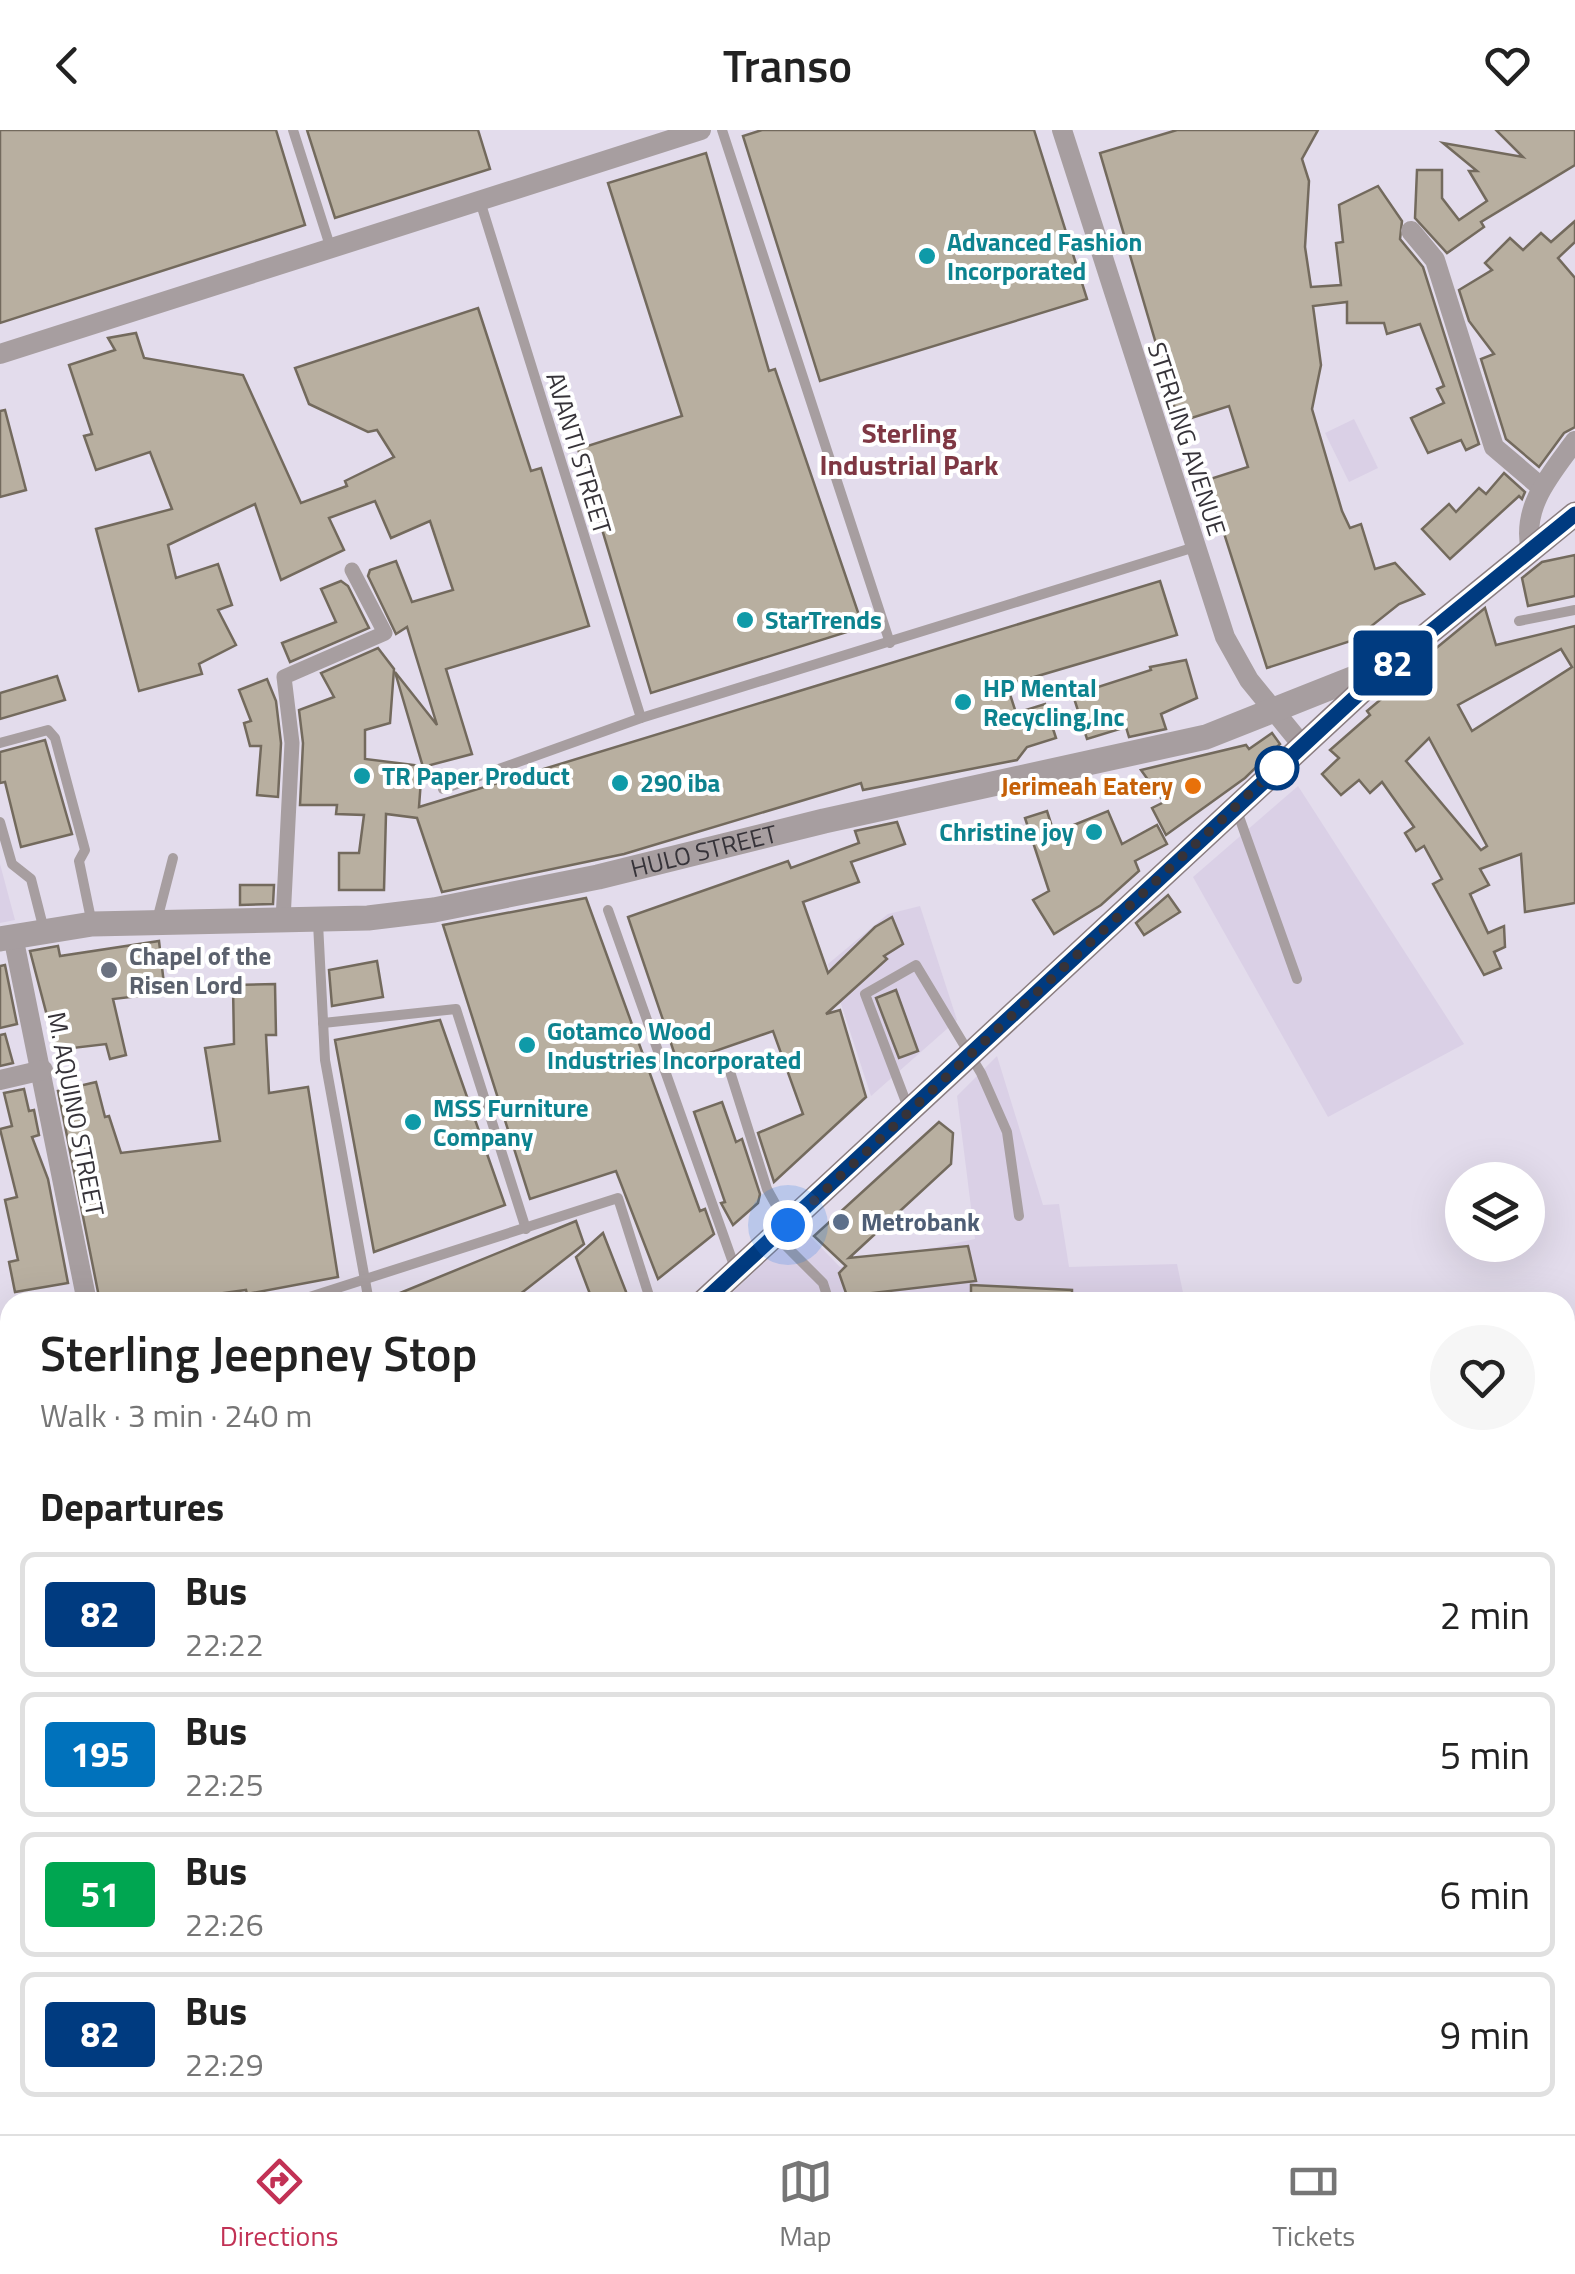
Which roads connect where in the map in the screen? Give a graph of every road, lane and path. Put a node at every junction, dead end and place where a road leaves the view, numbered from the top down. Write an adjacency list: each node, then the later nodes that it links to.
1 (293, 130): 7 (lane)
2 (701, 130): 5 (street)
3 (722, 130): 17 (lane)
4 (1062, 130): 12 (street, STERLING AVENUE)
5 (480, 201): 7 (street); 20 (lane, AVANTI STREET)
6 (1411, 231): 10 (street)
7 (332, 250): 8 (street)
8 (0, 354)
9 (1575, 441): 10 (street)
10 (1541, 487): 13 (street)
11 (1575, 514): 13 (main road)
12 (1195, 547): 17 (lane); 19 (street, STERLING AVENUE)
13 (1530, 551): 18 (main road)
14 (352, 570): 28 (street)
15 (1575, 610): 16 (lane)
16 (1519, 622)
17 (890, 643): 20 (lane)
18 (1392, 663): 19 (street, HULO STREET); 22 (main road)
19 (1274, 713): 22 (street, STERLING AVENUE); 29 (street, HULO STREET)
20 (641, 718): 23 (lane)
21 (0, 742): 31 (lane)
22 (1302, 745): 24 (main road)
23 (443, 789)
24 (1235, 807): 34 (lane); 36 (main road)
25 (0, 822): 32 (lane)
26 (173, 858): 30 (lane)
27 (608, 910): 44 (lane)
28 (283, 920): 29 (street, HULO STREET); 30 (street, HULO STREET)
29 (318, 920): 35 (lane)
30 (157, 921): 31 (street, HULO STREET)
31 (92, 924): 32 (street, HULO STREET)
32 (44, 930): 33 (street, HULO STREET)
33 (7, 938): 38 (street, M. AQUINO STREET)
34 (1298, 979)
35 (323, 1023): 42 (lane); 45 (lane)
36 (968, 1058): 40 (main road); 40 (lane); 41 (lane)
37 (727, 1062): 43 (lane)
38 (44, 1070): 39 (street); 46 (street, M. AQUINO STREET)
39 (0, 1080)
40 (910, 1112): 43 (main road)
41 (1019, 1216)
42 (526, 1229): 45 (lane); 49 (lane)
43 (782, 1230): 44 (main road); 51 (lane)
44 (737, 1272): 50 (main road)
45 (365, 1282): 47 (lane); 48 (lane)
46 (86, 1292)
47 (330, 1292)
48 (366, 1292)
49 (648, 1292)
50 (714, 1292)
51 (826, 1292)

